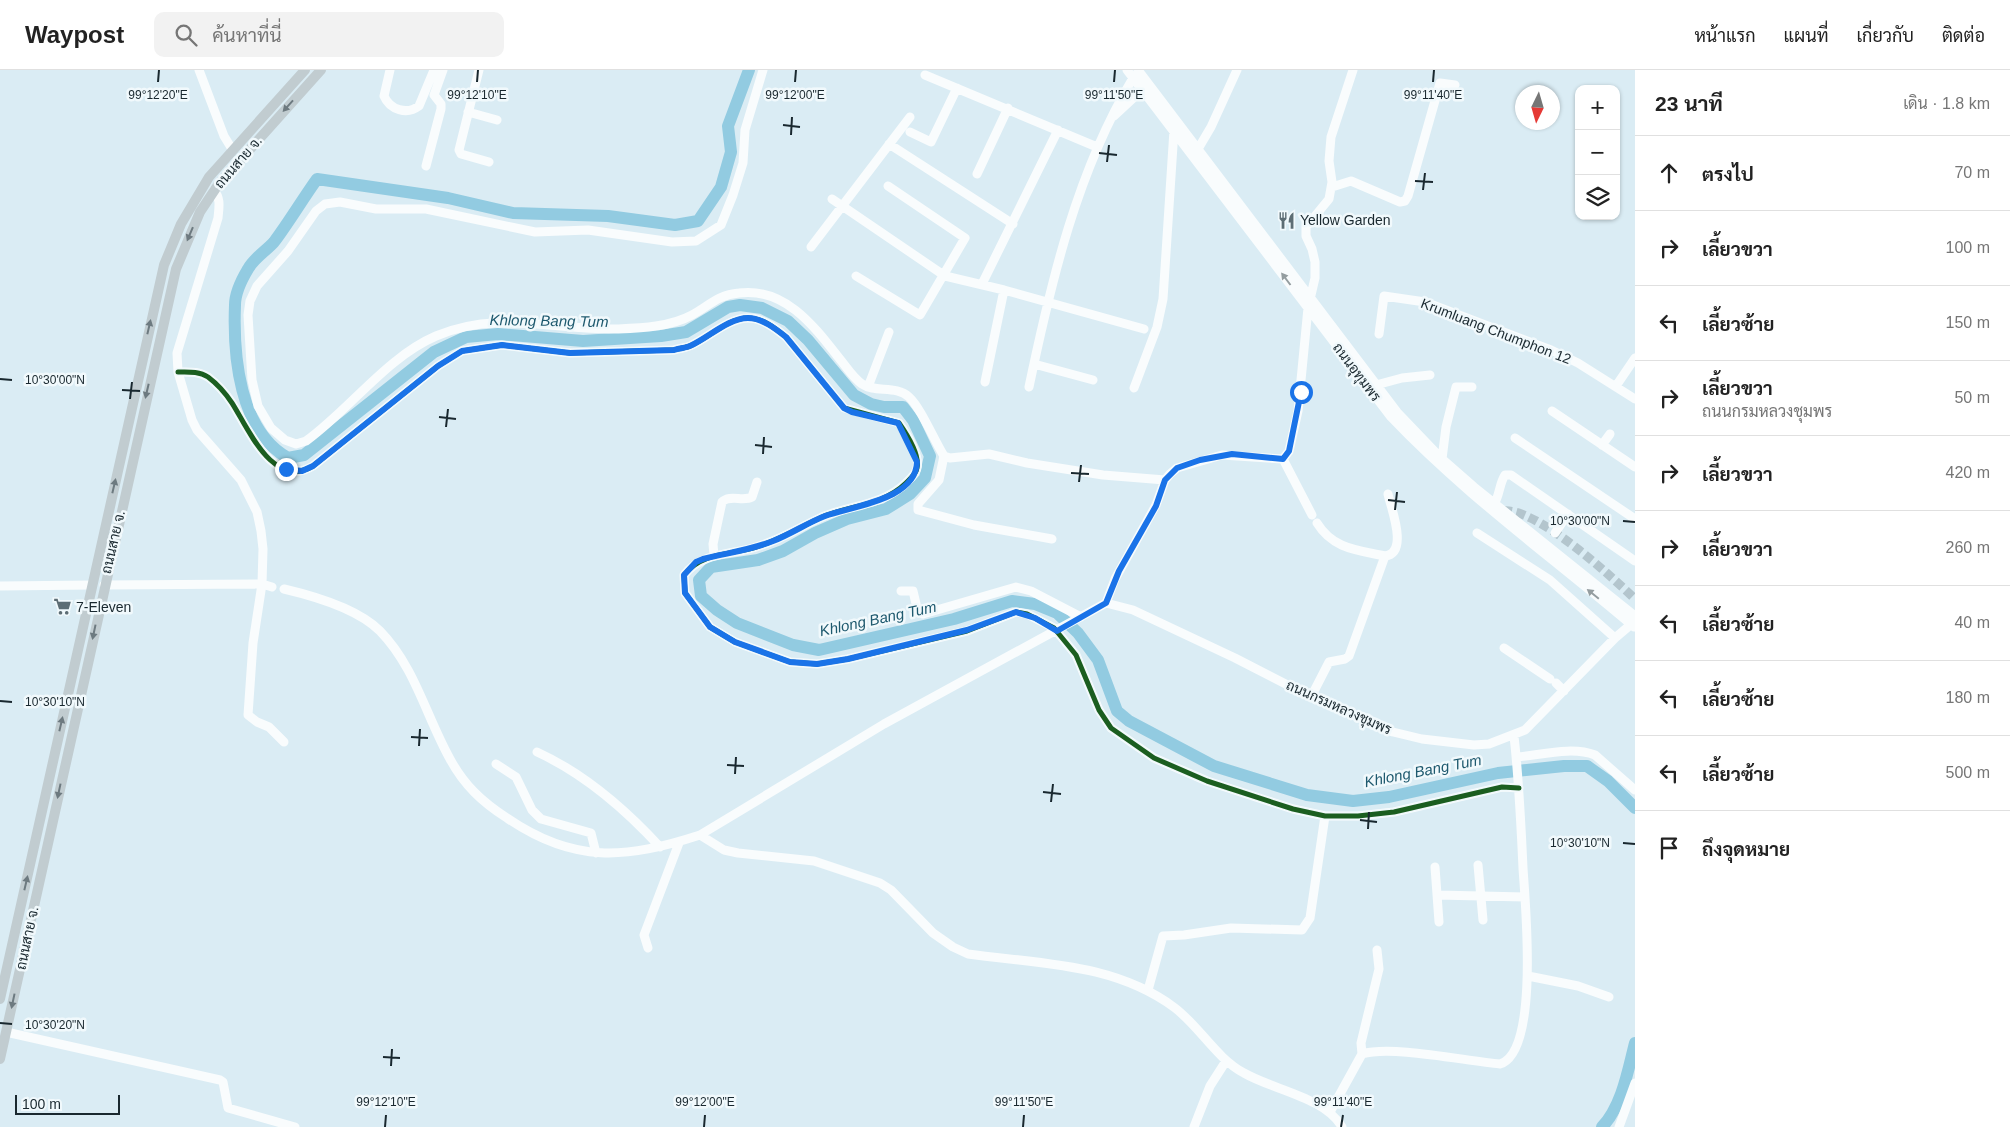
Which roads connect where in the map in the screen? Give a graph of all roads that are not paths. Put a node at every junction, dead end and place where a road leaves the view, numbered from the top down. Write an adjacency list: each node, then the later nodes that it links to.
1 (200, 70): 27 (street)
2 (305, 70): 27 (main road, ถนนสาย จ.)
3 (321, 70): 34 (main road, ถนนสาย จ., one-way to 34)
4 (390, 70): 5 (street)
5 (434, 70)
6 (443, 70): 30 (street)
7 (479, 70): 18 (street)
8 (762, 70): 57 (street)
9 (1127, 70): 12 (street, ถนนอุทุมพร)
10 (1237, 70): 28 (street)
11 (1353, 70): 33 (street)
12 (1136, 74): 16 (street, ถนนอุทุมพร); 20 (street); 28 (street, ถนนอุทุมพร)
13 (925, 75): 15 (street)
14 (1455, 85): 33 (street)
15 (957, 88): 17 (street); 24 (street)
16 (1142, 90): 20 (street); 23 (street, ถนนอุทุมพร)
17 (1008, 108): 22 (street); 31 (street)
18 (468, 112): 21 (street); 29 (street)
19 (910, 117): 25 (street)
20 (1114, 117): 26 (street)
21 (497, 120)
22 (1058, 130): 26 (street); 37 (street)
23 (1174, 130): 45 (street, ถนนอุทุมพร, one-way to 23); 60 (street)
24 (910, 132)
25 (889, 144): 36 (street); 37 (street)
26 (1097, 147): 44 (street)
27 (232, 149): 83 (main road, ถนนสาย จ., one-way to 27)
28 (1198, 149): 43 (street, ถนนอุทุมพร)
29 (490, 162)
30 (426, 166)
31 (977, 174)
32 (888, 186): 40 (street)
33 (1332, 187): 43 (street)
34 (214, 190): 51 (street); 84 (main road, ถนนสาย จ., one-way to 84)
35 (832, 199): 36 (street)
36 (842, 206): 38 (street); 40 (street)
37 (1013, 224): 41 (street)
38 (811, 247)
39 (856, 276): 40 (street)
40 (944, 276): 41 (street)
41 (982, 284): 42 (street)
42 (1004, 290): 44 (street); 54 (street)
43 (1310, 297): 45 (street); 55 (street, ถนนอุทุมพร)
44 (1047, 302): 46 (street); 50 (street)
45 (1308, 308): 67 (street); 91 (street, ถนนอุทุมพร, one-way to 45)
46 (1144, 329)
47 (888, 332): 57 (street)
48 (1379, 334): 56 (street, Krumluang Chumphon 12)
49 (1635, 358): 56 (street)
50 (1034, 364): 53 (street); 58 (street)
51 (178, 372): 79 (street); 82 (street)
52 (1430, 375): 55 (street)
53 (1093, 380)
54 (986, 382)
55 (1376, 385): 68 (street, ถนนอุทุมพร)
56 (1616, 386): 61 (street, Krumluang Chumphon 12)
57 (868, 387): 66 (street)
58 (1029, 387)
59 (1472, 387): 68 (street)
60 (1134, 388)
61 (1635, 399)
62 (1552, 411): 65 (street)
63 (1610, 434): 65 (street)
64 (1515, 438): 75 (street)
65 (1602, 445): 69 (street)
66 (944, 456): 70 (street); 78 (street)
67 (1283, 459): 70 (street); 80 (street)
68 (1442, 459): 73 (street, ถนนอุทุมพร)
69 (1635, 467)
70 (1165, 480): 89 (street)
71 (757, 482): 79 (street)
72 (1388, 494): 80 (street)
73 (1494, 504): 74 (street); 91 (street, ถนนอุทุมพร)
74 (1568, 514): 77 (street); 81 (street)
75 (1635, 519)
76 (1477, 533): 93 (street)
77 (1555, 533)
78 (1052, 539)
79 (714, 556): 92 (street)
80 (1385, 556): 96 (street)
81 (1635, 561)
82 (262, 584): 84 (street); 86 (street); 98 (street)
83 (92, 585): 84 (main road); 85 (street); 121 (main road, ถนนสาย จ., one-way to 83)
84 (104, 585): 122 (main road, ถนนสาย จ., one-way to 122)
85 (0, 586)
86 (272, 587)
87 (284, 589): 108 (street)
88 (901, 591): 90 (street)
89 (1106, 603): 90 (street); 96 (street, ถนนกรมหลวงชุมพร)
90 (1079, 618): 92 (street)
91 (1634, 623): 93 (street, ถนนกรมหลวงชุมพร)
92 (1060, 629): 104 (street); 105 (street)
93 (1614, 638): 95 (street, ถนนกรมหลวงชุมพร)
94 (1504, 648): 95 (street)
95 (1564, 691): 97 (street, ถนนกรมหลวงชุมพร)
96 (1311, 697): 97 (street, ถนนกรมหลวงชุมพร)
97 (1514, 736): 100 (street)
98 (284, 742)
99 (537, 752): 107 (street)
100 (1517, 758): 102 (street); 103 (street)
101 (496, 764): 108 (street)
102 (1519, 786): 104 (street); 113 (street)
103 (1635, 790)
104 (1325, 816): 119 (street)
105 (700, 835): 106 (street); 119 (street)
106 (679, 843): 107 (street); 116 (street)
107 (660, 847): 108 (street)
108 (596, 853)
109 (1478, 865): 112 (street)
110 (1435, 867): 111 (street)
111 (1437, 895): 112 (street); 115 (street)
112 (1481, 896): 113 (street); 114 (street)
113 (1525, 897): 118 (street)
114 (1483, 920)
115 (1439, 922)
116 (648, 948)
117 (1376, 950): 123 (street)
118 (1528, 976): 120 (street); 123 (street)
119 (1148, 990): 125 (street)
120 (1609, 997)
121 (0, 998)
122 (6, 1032): 124 (main road, ถนนสาย จ.); 128 (street)
123 (1362, 1054): 127 (street)
124 (0, 1059)
125 (1226, 1061): 127 (street); 129 (street)
126 (1635, 1083): 131 (street)
127 (1330, 1112): 130 (street)
128 (295, 1127)
129 (1194, 1127)
130 (1342, 1127)
131 (1619, 1127)

